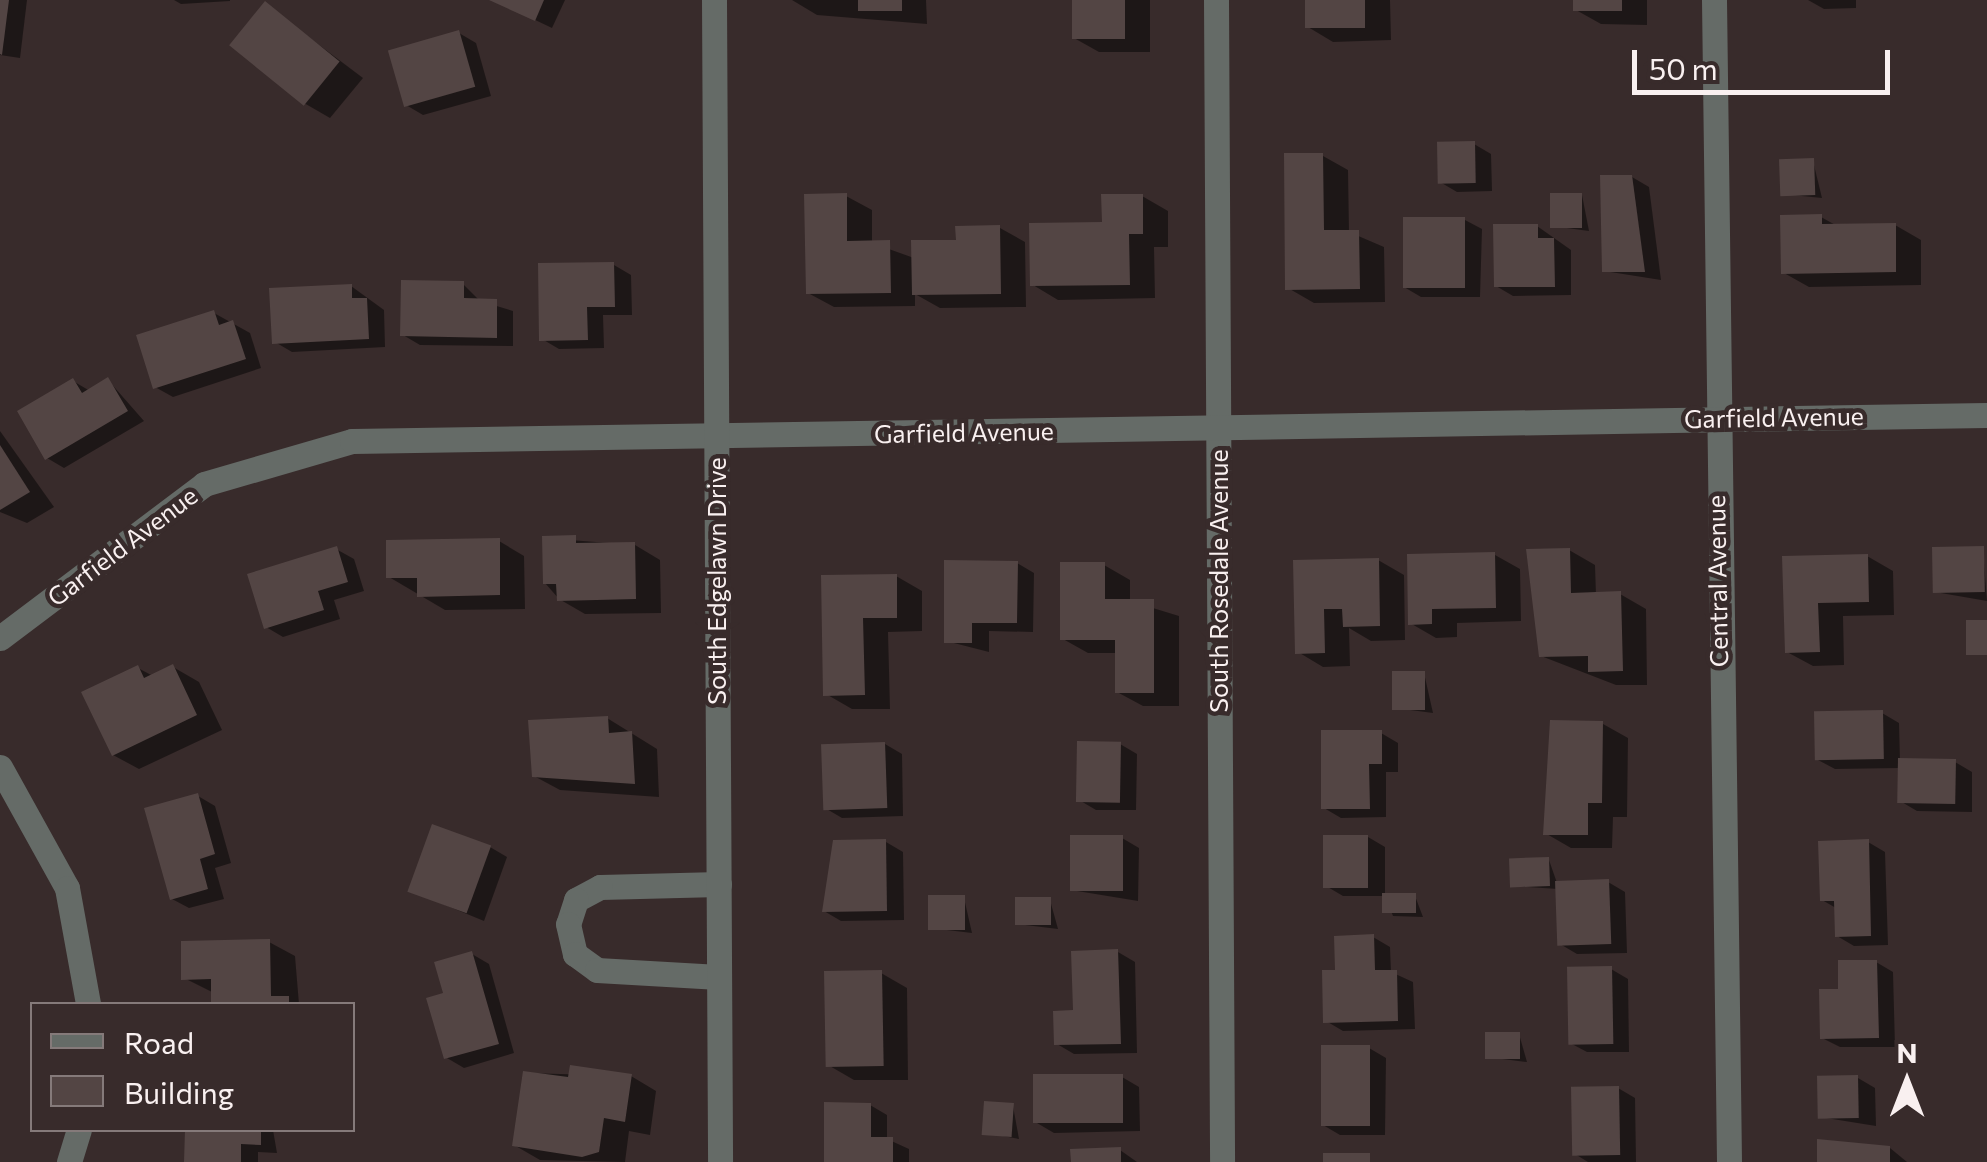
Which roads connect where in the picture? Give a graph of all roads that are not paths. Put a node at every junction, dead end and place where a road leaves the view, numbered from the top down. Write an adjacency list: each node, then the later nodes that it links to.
1 (714, 0): 7 (street, South Edgelawn Drive)
2 (1216, 0): 6 (street, South Rosedale Avenue)
3 (1714, 0): 5 (street, Central Avenue)
4 (1987, 414): 5 (street, Garfield Avenue)
5 (1714, 418): 6 (street, Garfield Avenue); 17 (street, Central Avenue)
6 (1218, 429): 7 (street, Garfield Avenue); 16 (street, South Rosedale Avenue)
7 (715, 436): 8 (street, Garfield Avenue); 10 (street, South Edgelawn Drive)
8 (0, 638)
9 (0, 767): 12 (street)
10 (719, 884): 11 (street, South Edgelawn Drive); 11 (street)
11 (719, 977): 15 (street, South Edgelawn Drive)
12 (88, 1002)
13 (78, 1132): 14 (street)
14 (69, 1162)
15 (720, 1162)
16 (1222, 1162)
17 (1729, 1162)

